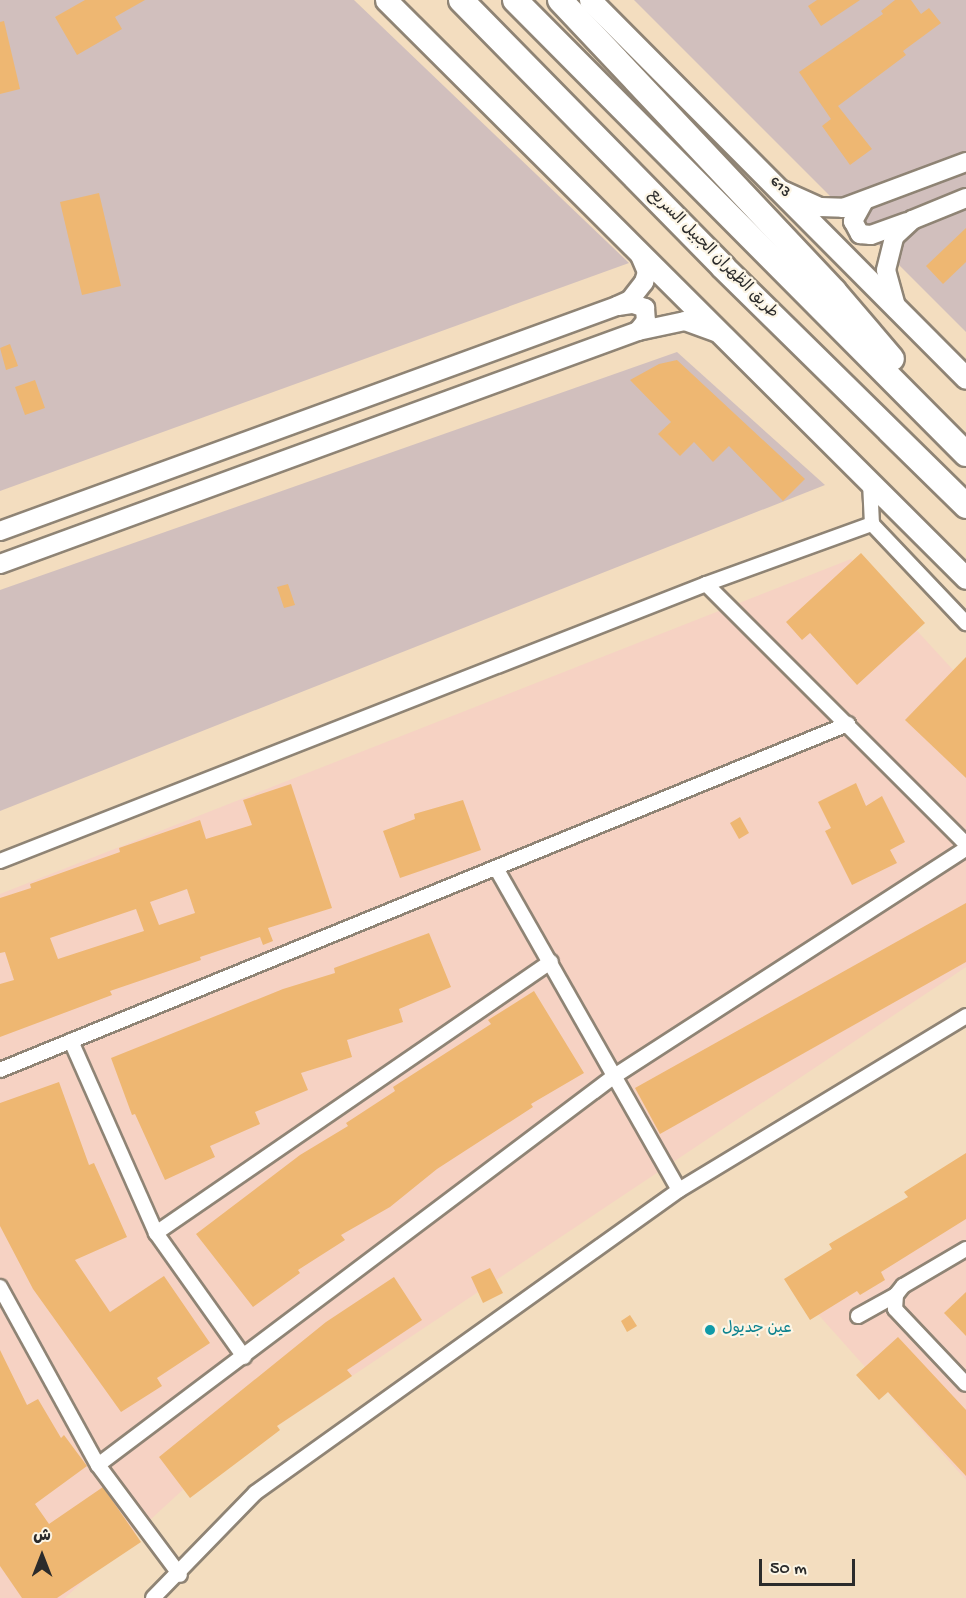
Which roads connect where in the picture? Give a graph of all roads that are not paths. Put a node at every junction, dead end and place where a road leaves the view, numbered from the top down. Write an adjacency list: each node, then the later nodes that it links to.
1 (386, 0): 11 (main road)
2 (461, 0): 20 (highway, طريق الظهران الجبيل السريع)
3 (515, 0): 18 (highway)
4 (560, 0): 17 (highway)
5 (590, 0): 7 (main road, 613)
6 (966, 162): 9 (street)
7 (780, 190): 9 (street); 13 (main road, 613)
8 (966, 198): 10 (street)
9 (863, 203): 10 (street)
10 (912, 220): 13 (street)
11 (636, 246): 12 (street); 15 (main road)
12 (617, 306): 14 (street); 22 (street)
13 (898, 311): 16 (main road, 613)
14 (638, 331): 15 (street); 23 (street)
15 (730, 340): 19 (main road)
16 (966, 378)
17 (966, 445)
18 (966, 454)
19 (870, 482): 21 (street); 24 (main road)
20 (966, 506)
21 (872, 524): 25 (street); 26 (street)
22 (0, 531)
23 (0, 564)
24 (966, 578)
25 (706, 584): 27 (street); 30 (street)
26 (966, 623)
27 (848, 724): 28 (street); 31 (street)
28 (966, 844)
29 (966, 849): 36 (street)
30 (0, 861)
31 (496, 867): 32 (street); 34 (street)
32 (550, 962): 36 (street); 38 (street)
33 (966, 1016): 37 (street)
34 (71, 1041): 35 (street); 38 (street)
35 (0, 1070)
36 (613, 1077): 37 (street); 43 (street)
37 (679, 1190): 46 (street)
38 (156, 1233): 43 (street)
39 (966, 1249): 41 (street)
40 (0, 1287): 45 (street)
41 (896, 1295): 42 (street); 44 (street)
42 (858, 1316)
43 (244, 1357): 45 (street)
44 (966, 1384)
45 (98, 1465): 46 (street)
46 (180, 1575): 47 (street)
47 (153, 1598)

